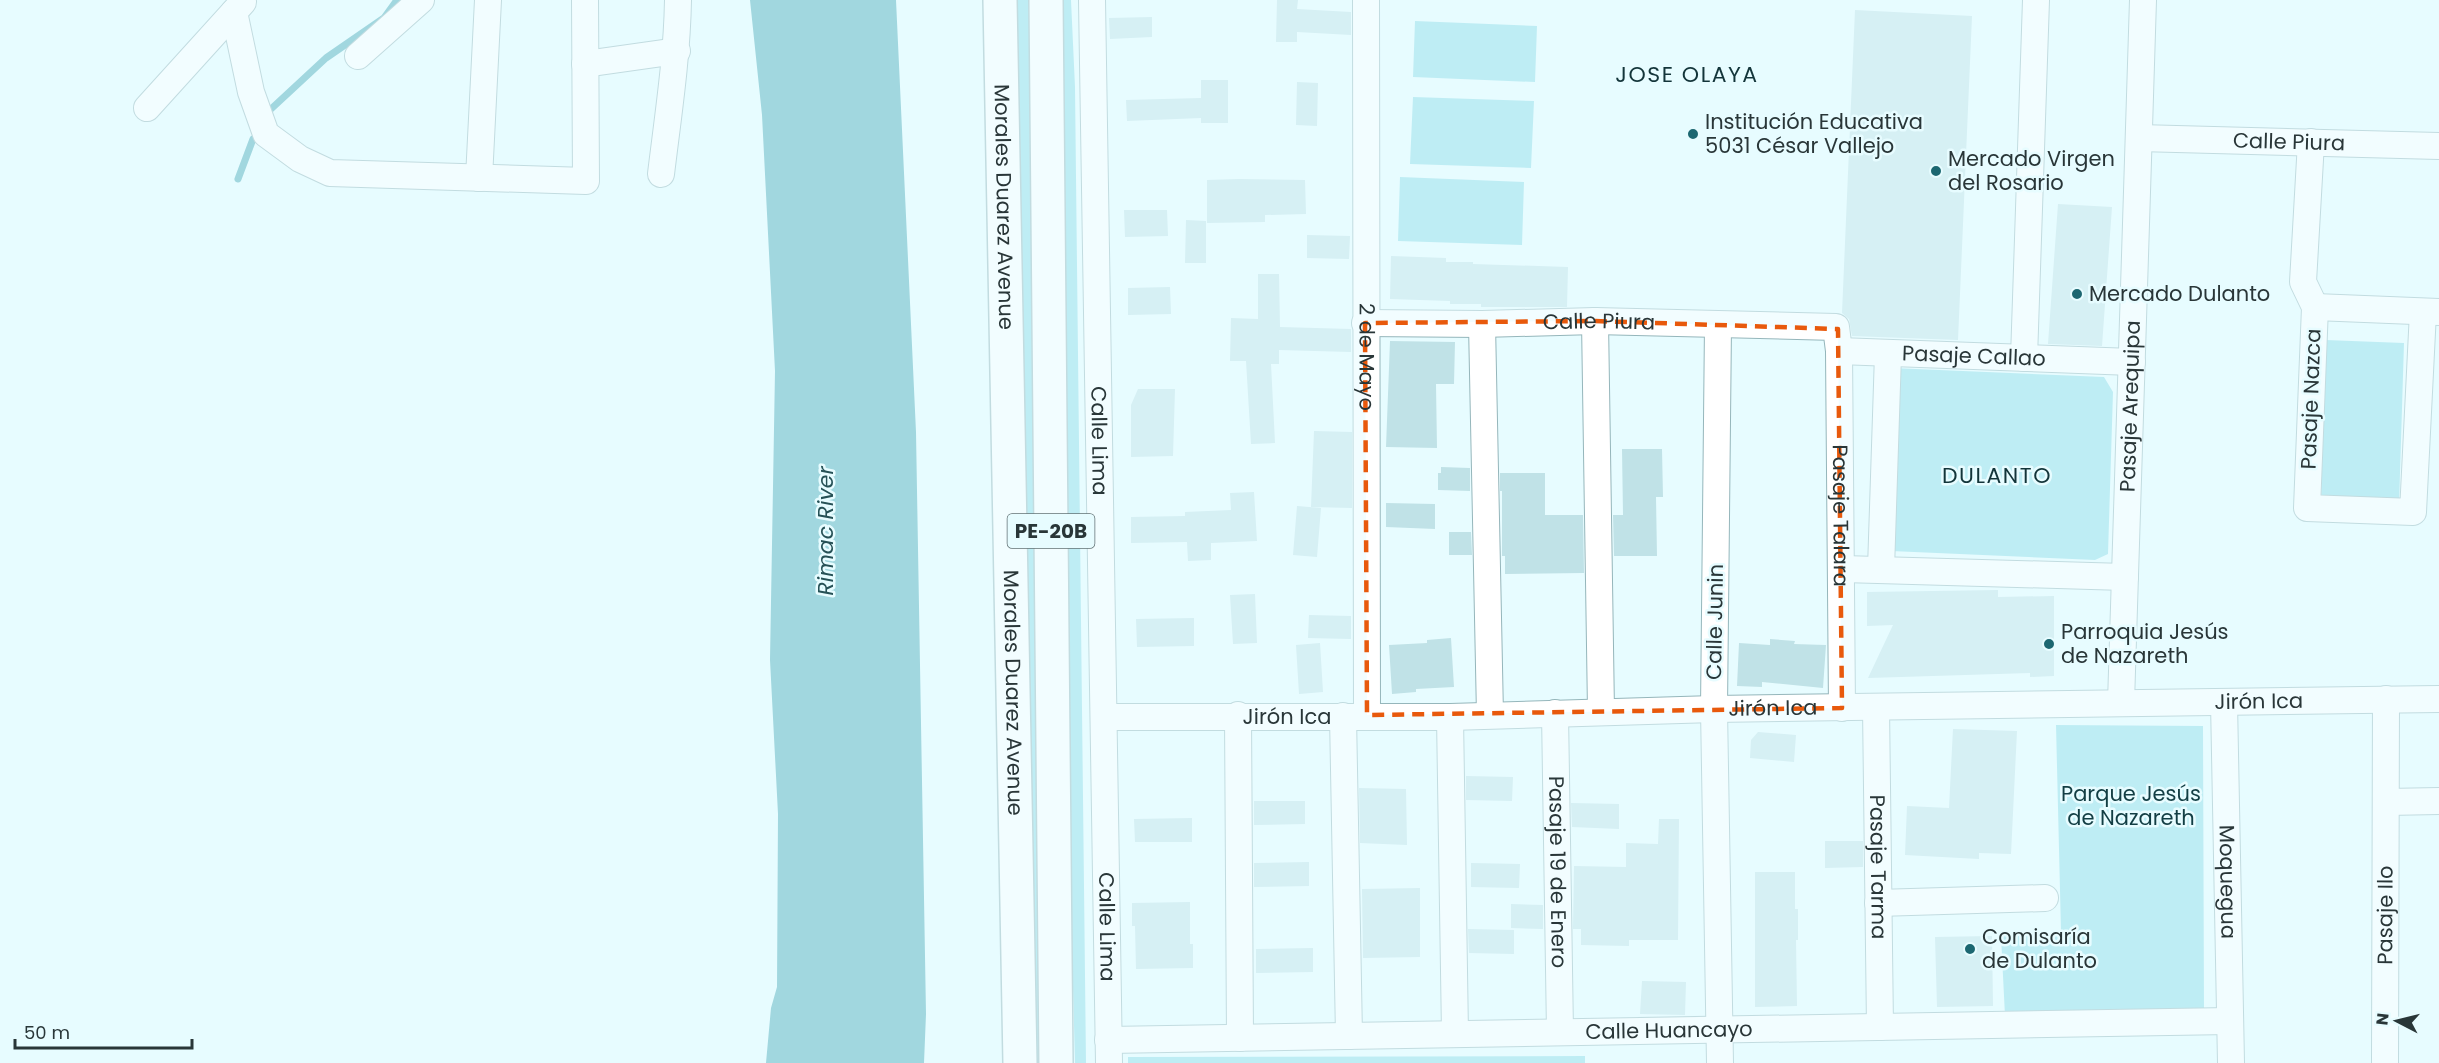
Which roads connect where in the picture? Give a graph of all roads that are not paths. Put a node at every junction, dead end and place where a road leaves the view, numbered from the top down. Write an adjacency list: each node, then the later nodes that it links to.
1 (422, 0): 13 (street)
2 (488, 0): 20 (street)
3 (585, 0): 14 (street)
4 (678, 0): 12 (street)
5 (1000, 0): 61 (highway, Morales Duarez Avenue / PE-20B)
6 (1046, 0): 62 (highway, Morales Duarez Avenue / PE-20B)
7 (1092, 0): 47 (street, Calle Lima)
8 (1366, 0): 24 (street, 2 de Mayo)
9 (2036, 0): 30 (street)
10 (2143, 0): 16 (street, Pasaje Arequipa)
11 (240, 6): 15 (street); 20 (street)
12 (677, 51): 14 (street); 19 (street)
13 (358, 56)
14 (585, 64): 20 (street)
15 (147, 108)
16 (2139, 138): 17 (street, Calle Piura); 31 (street, Pasaje Arequipa)
17 (2311, 142): 18 (street, Calle Piura); 21 (street)
18 (2439, 146)
19 (661, 174)
20 (479, 178)
21 (2314, 307): 22 (street, Pasaje Nazca); 22 (street, Pasaje Nazca)
22 (2431, 312)
23 (1595, 321): 25 (street, Calle Piura); 26 (street, Calle Piura); 42 (street)
24 (1365, 323): 25 (street, Calle Piura); 46 (street, 2 de Mayo)
25 (1482, 324): 44 (street)
26 (1718, 325): 27 (street, Calle Piura); 41 (street, Calle Junin)
27 (1833, 325): 28 (street, Pasaje Talara)
28 (1839, 351): 29 (street); 32 (street, Pasaje Talara)
29 (1888, 354): 30 (street, Pasaje Callao); 33 (street, Pasaje Callao)
30 (2024, 358): 31 (street, Pasaje Callao)
31 (2132, 362): 34 (street, Pasaje Arequipa)
32 (1843, 569): 33 (street); 40 (street, Pasaje Talara)
33 (1881, 569): 34 (street)
34 (2125, 577): 38 (street, Pasaje Arequipa)
35 (2386, 699): 36 (street, Jirón Ica); 37 (street, Jirón Ica); 49 (street, Pasaje Ilo)
36 (2439, 699)
37 (2224, 702): 38 (street, Jirón Ica); 53 (street, Moquegua)
38 (2121, 703): 39 (street, Jirón Ica)
39 (1876, 707): 40 (street, Jirón Ica); 52 (street, Pasaje Tarma)
40 (1842, 708): 41 (street, Jirón Ica)
41 (1714, 709): 42 (street, Jirón Ica); 55 (street, Calle Junin)
42 (1601, 711): 43 (street, Jirón Ica)
43 (1555, 713): 44 (street, Jirón Ica); 56 (street, Pasaje 19 de Enero)
44 (1490, 715): 48 (street, Jirón Ica)
45 (1238, 716): 46 (street, Jirón Ica); 47 (street, Jirón Ica); 59 (street)
46 (1355, 716): 48 (street, Jirón Ica); 58 (street, 2 de Mayo)
47 (1105, 717): 60 (street, Calle Lima)
48 (1450, 717): 57 (street)
49 (2387, 801): 50 (street); 65 (street, Pasaje Ilo)
50 (2439, 801)
51 (2045, 898): 52 (street)
52 (1878, 903): 54 (street, Pasaje Tarma)
53 (2230, 1021): 54 (street, Calle Huancayo); 64 (street, Moquegua)
54 (1880, 1027): 55 (street, Calle Huancayo)
55 (1719, 1029): 56 (street, Calle Huancayo); 63 (street, Calle Junin)
56 (1560, 1032): 57 (street, Calle Huancayo)
57 (1455, 1034): 58 (street, Calle Huancayo)
58 (1349, 1036): 59 (street, Calle Huancayo)
59 (1239, 1038): 60 (street, Calle Huancayo)
60 (1109, 1052)
61 (1020, 1063)
62 (1056, 1063)
63 (1720, 1063)
64 (2231, 1063)
65 (2385, 1063)

